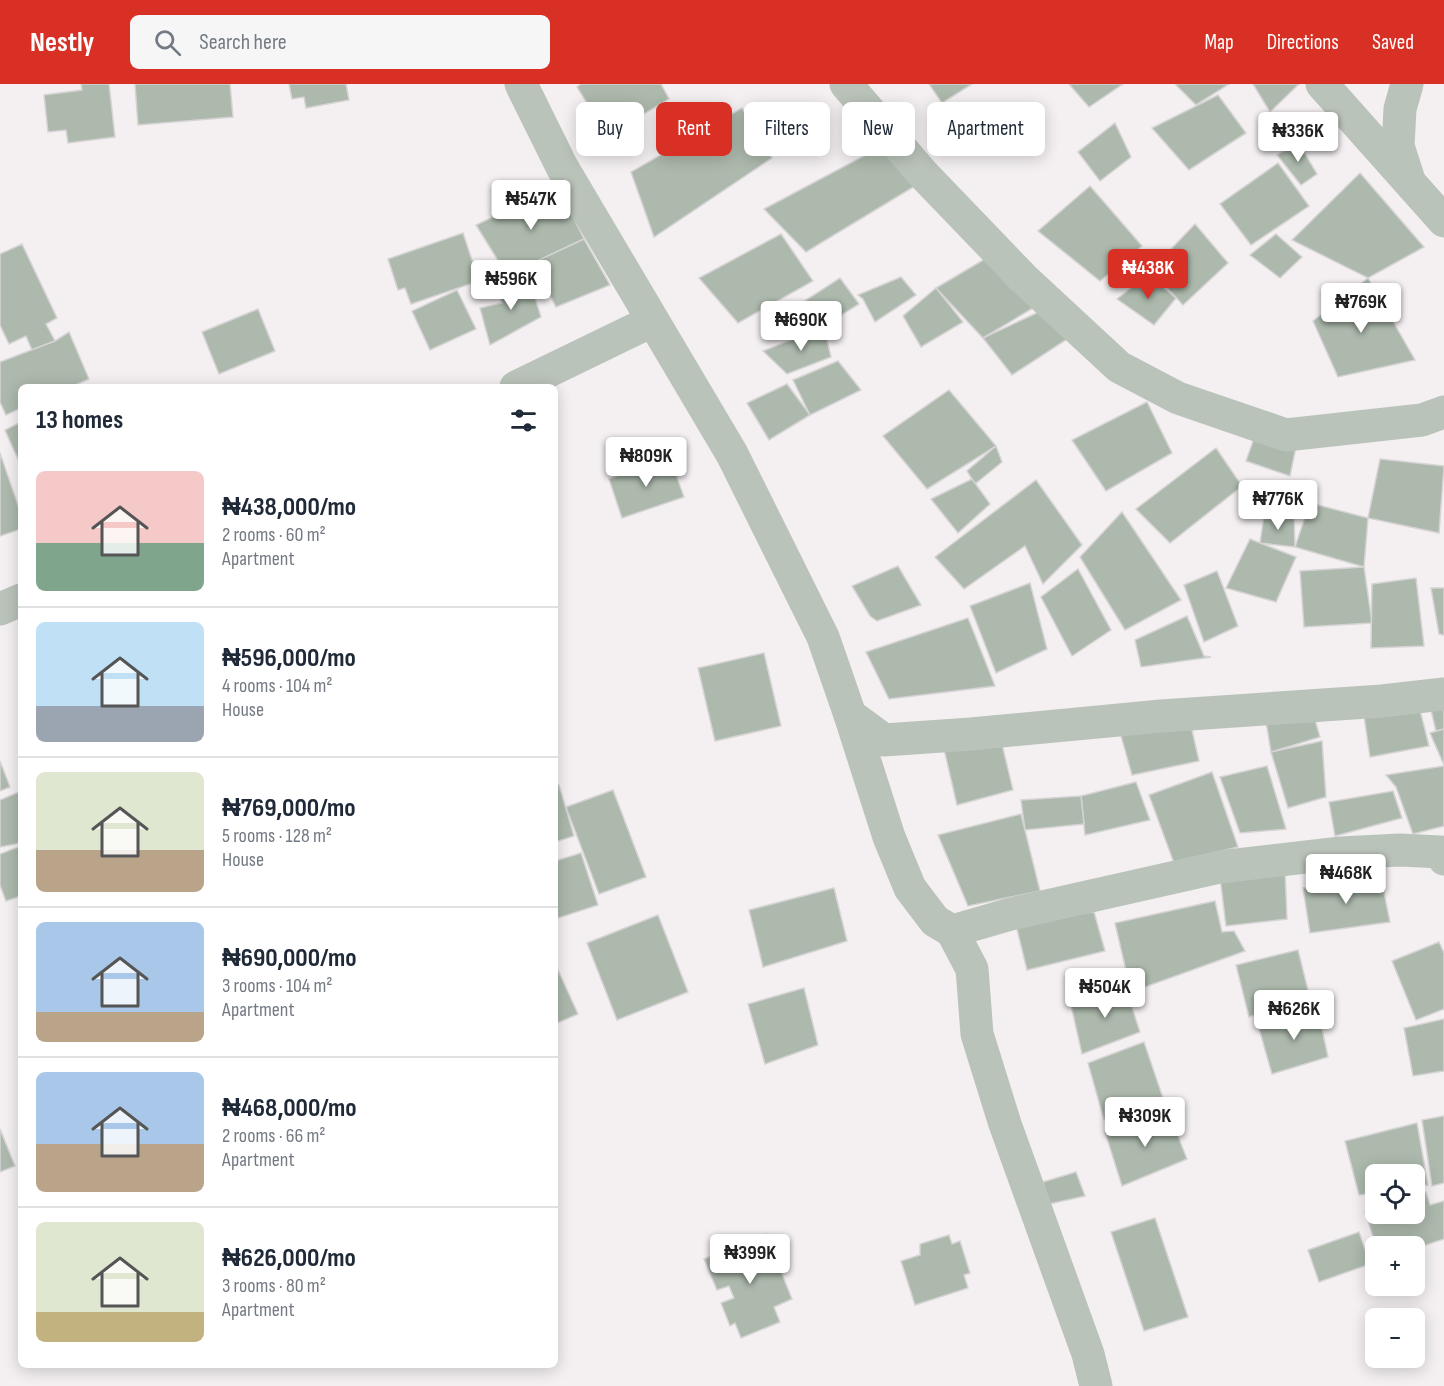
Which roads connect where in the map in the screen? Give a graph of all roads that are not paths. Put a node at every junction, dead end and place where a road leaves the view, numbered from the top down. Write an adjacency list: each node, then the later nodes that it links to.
1 (520, 84): 7 (street)
2 (846, 84): 9 (street)
3 (1322, 84): 5 (street)
4 (1407, 84): 5 (street)
5 (1411, 185): 6 (street)
6 (1444, 221)
7 (652, 321): 8 (street); 13 (street)
8 (522, 384)
9 (1444, 412)
10 (18, 601): 11 (street)
11 (0, 609)
12 (1444, 694): 13 (street)
13 (850, 715): 15 (street)
14 (1444, 860): 15 (street)
15 (952, 931): 16 (street)
16 (1096, 1386)

